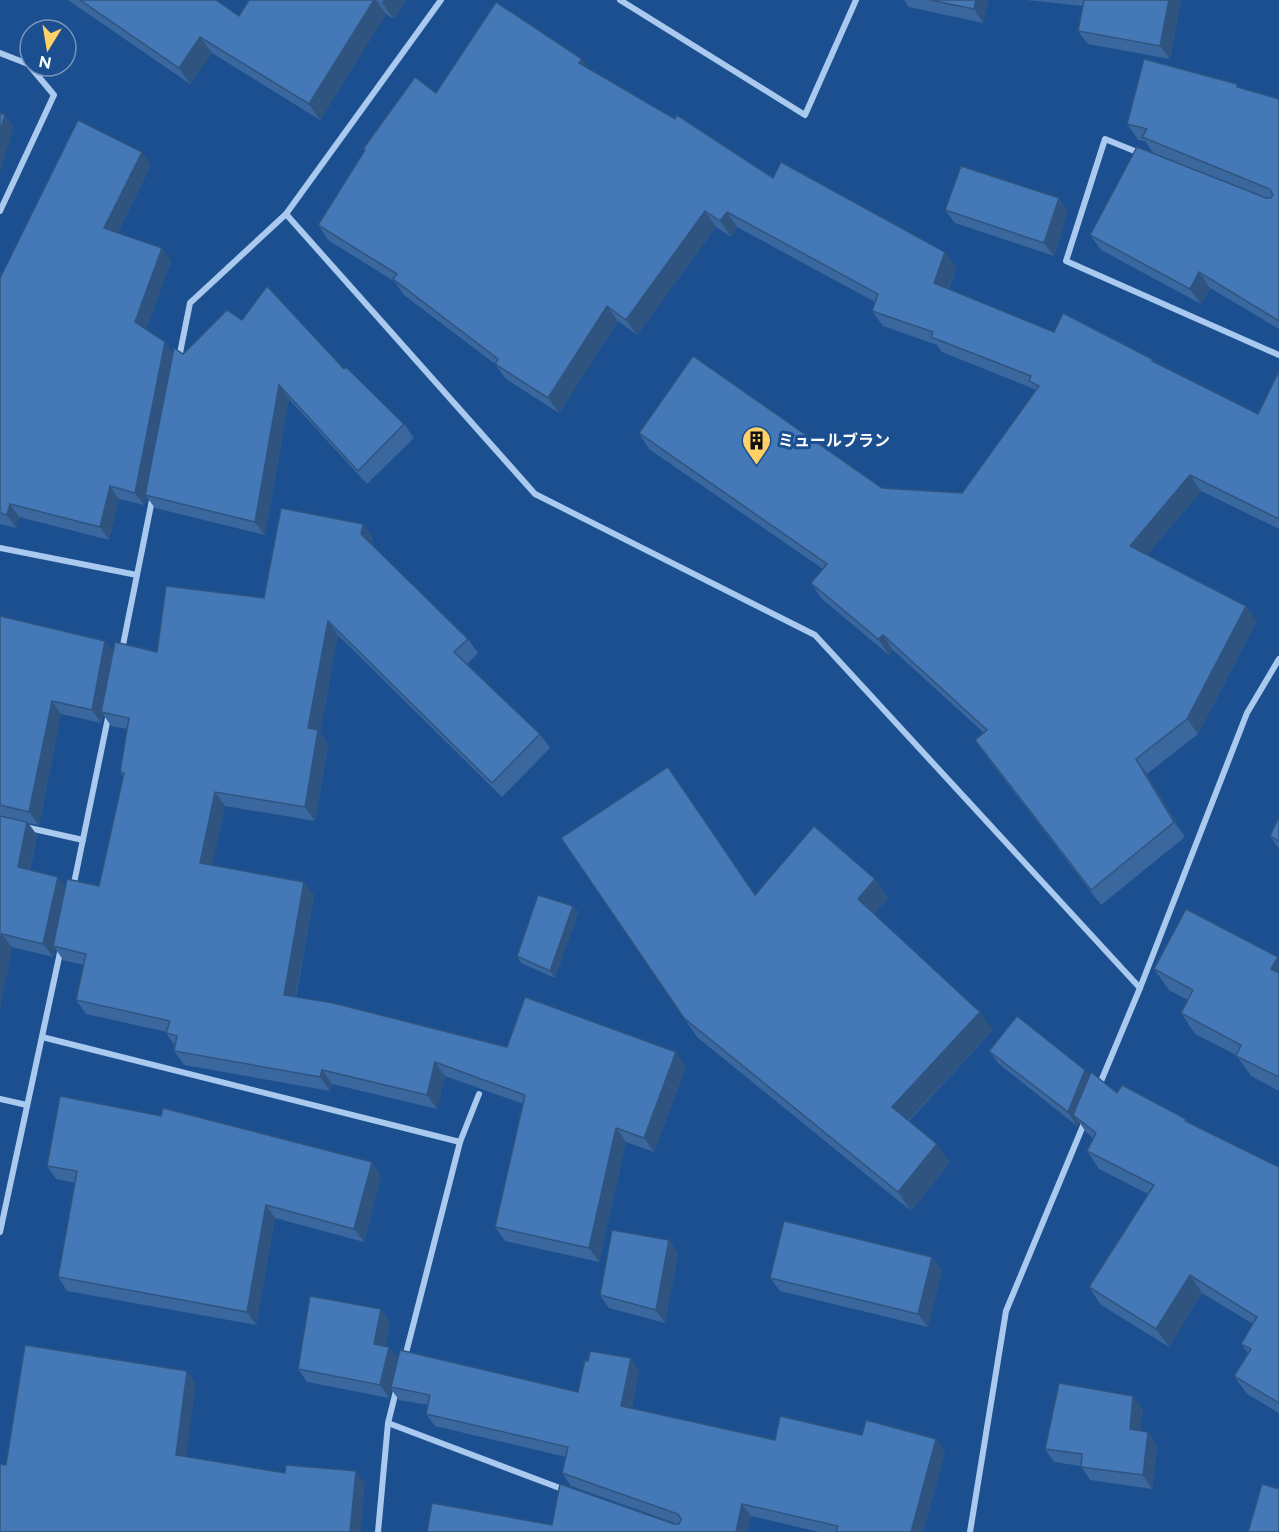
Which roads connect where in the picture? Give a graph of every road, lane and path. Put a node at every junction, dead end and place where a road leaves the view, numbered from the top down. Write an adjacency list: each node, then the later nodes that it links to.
1 (441, 0): 7 (street)
2 (620, 0): 3 (street)
3 (856, 0)
4 (0, 53): 6 (street)
5 (1148, 156): 8 (street)
6 (0, 211)
7 (286, 214): 9 (street); 20 (street)
8 (1279, 355)
9 (177, 371)
10 (155, 484): 12 (street)
11 (0, 548): 12 (street)
12 (137, 575): 13 (street)
13 (121, 656)
14 (1279, 659): 20 (street)
15 (111, 702): 17 (street)
16 (21, 826): 17 (street)
17 (83, 840): 18 (street)
18 (71, 898)
19 (61, 944): 21 (street)
20 (1140, 988): 23 (street)
21 (42, 1037): 25 (street); 27 (street)
22 (479, 1094): 27 (street)
23 (1096, 1095)
24 (0, 1099): 25 (street)
25 (27, 1105): 28 (street)
26 (1087, 1117): 34 (street)
27 (460, 1142): 29 (street)
28 (0, 1232)
29 (402, 1367)
30 (400, 1378): 31 (street)
31 (388, 1423): 32 (street); 33 (street)
32 (574, 1493)
33 (378, 1532)
34 (970, 1532)

